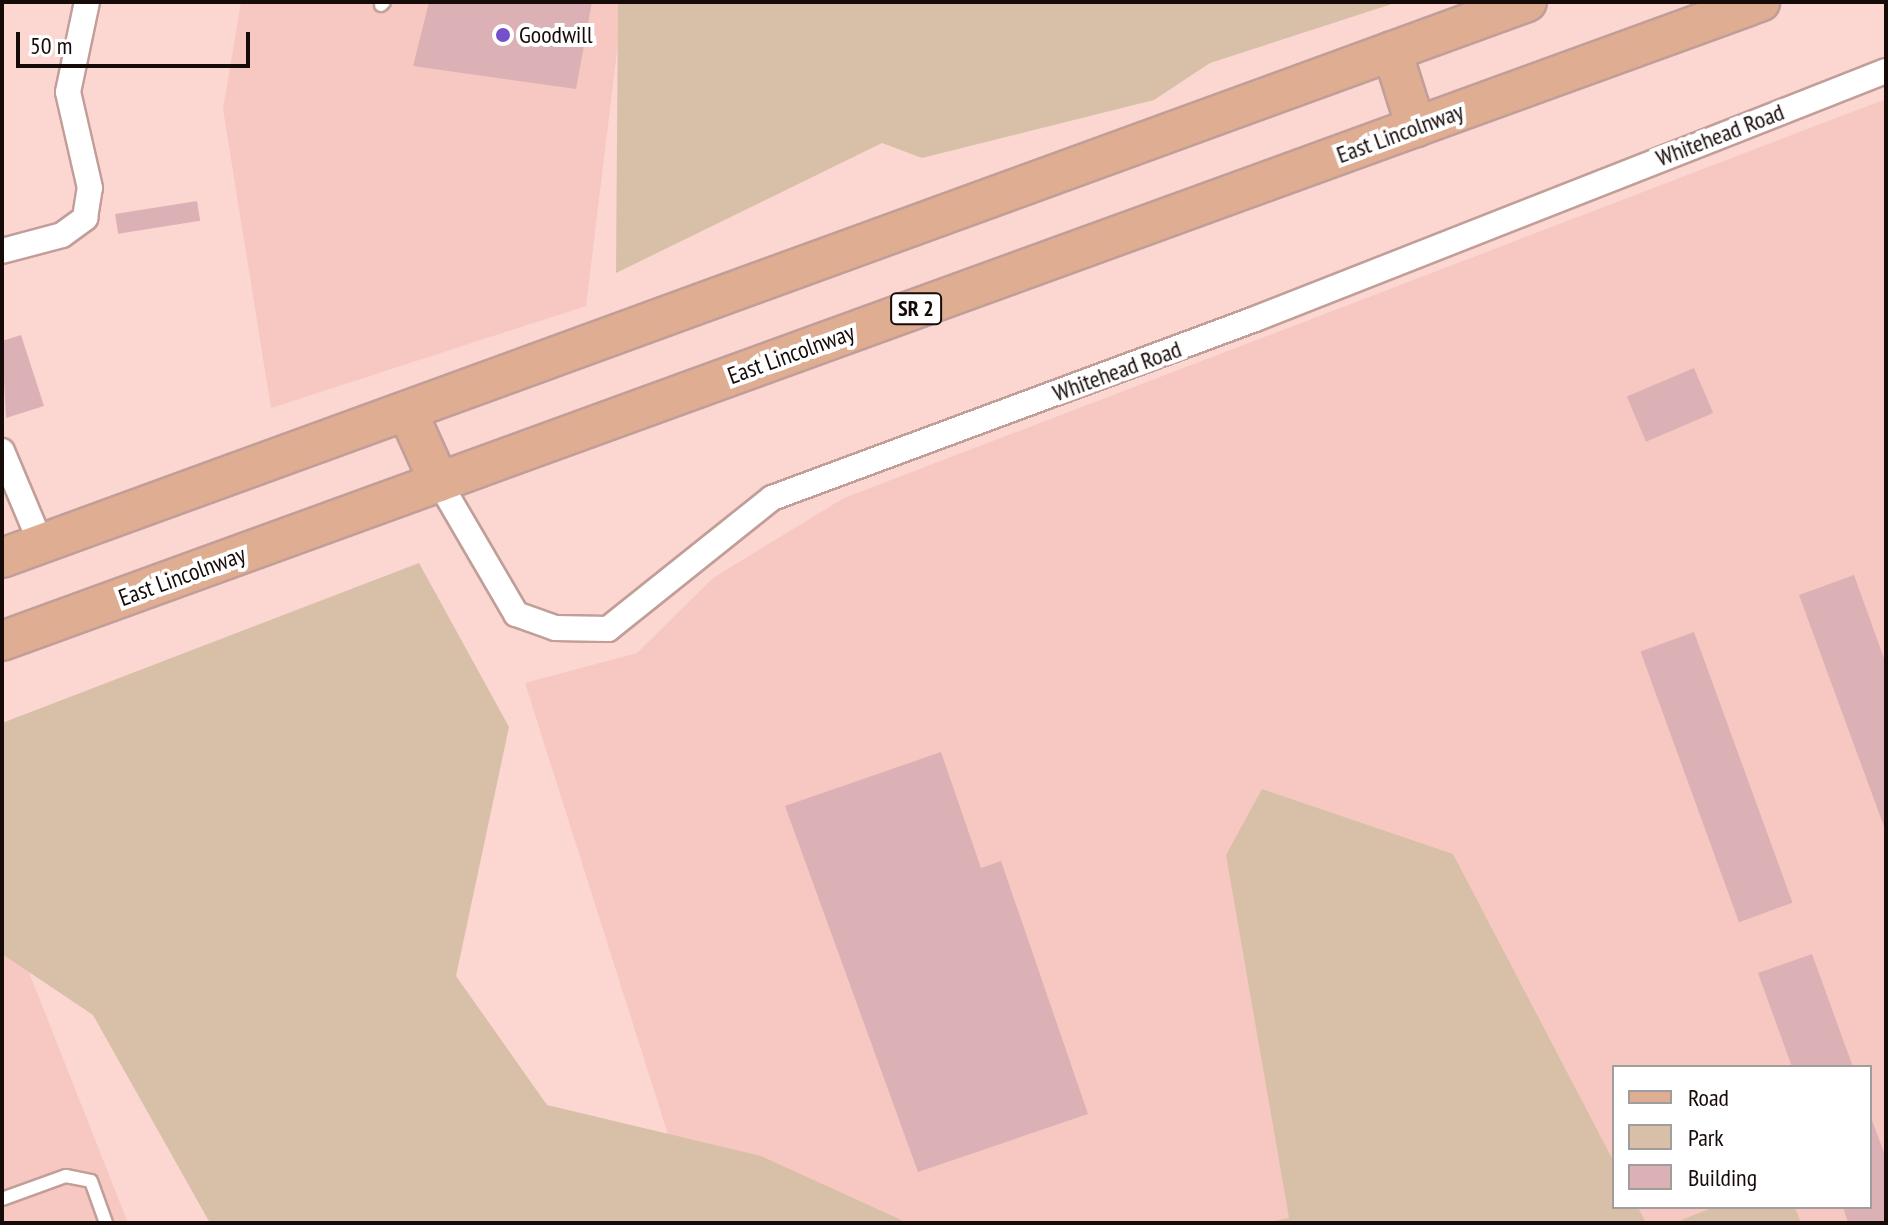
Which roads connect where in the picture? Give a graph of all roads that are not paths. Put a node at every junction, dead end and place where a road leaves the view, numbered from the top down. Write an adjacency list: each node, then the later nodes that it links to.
1 (87, 2): 7 (street)
2 (1527, 2): 4 (main road)
3 (1760, 2): 6 (main road, East Lincolnway / SR 2)
4 (1392, 51): 6 (main road); 8 (main road)
5 (1886, 71): 10 (street, Whitehead Road)
6 (1416, 127): 10 (main road, East Lincolnway / SR 2)
7 (2, 251)
8 (407, 411): 10 (main road); 11 (main road)
9 (2, 451): 11 (street)
10 (439, 482): 13 (main road, East Lincolnway / SR 2)
11 (41, 544): 12 (main road)
12 (2, 558)
13 (2, 641)
14 (2, 1199): 15 (lane)
15 (106, 1223)

